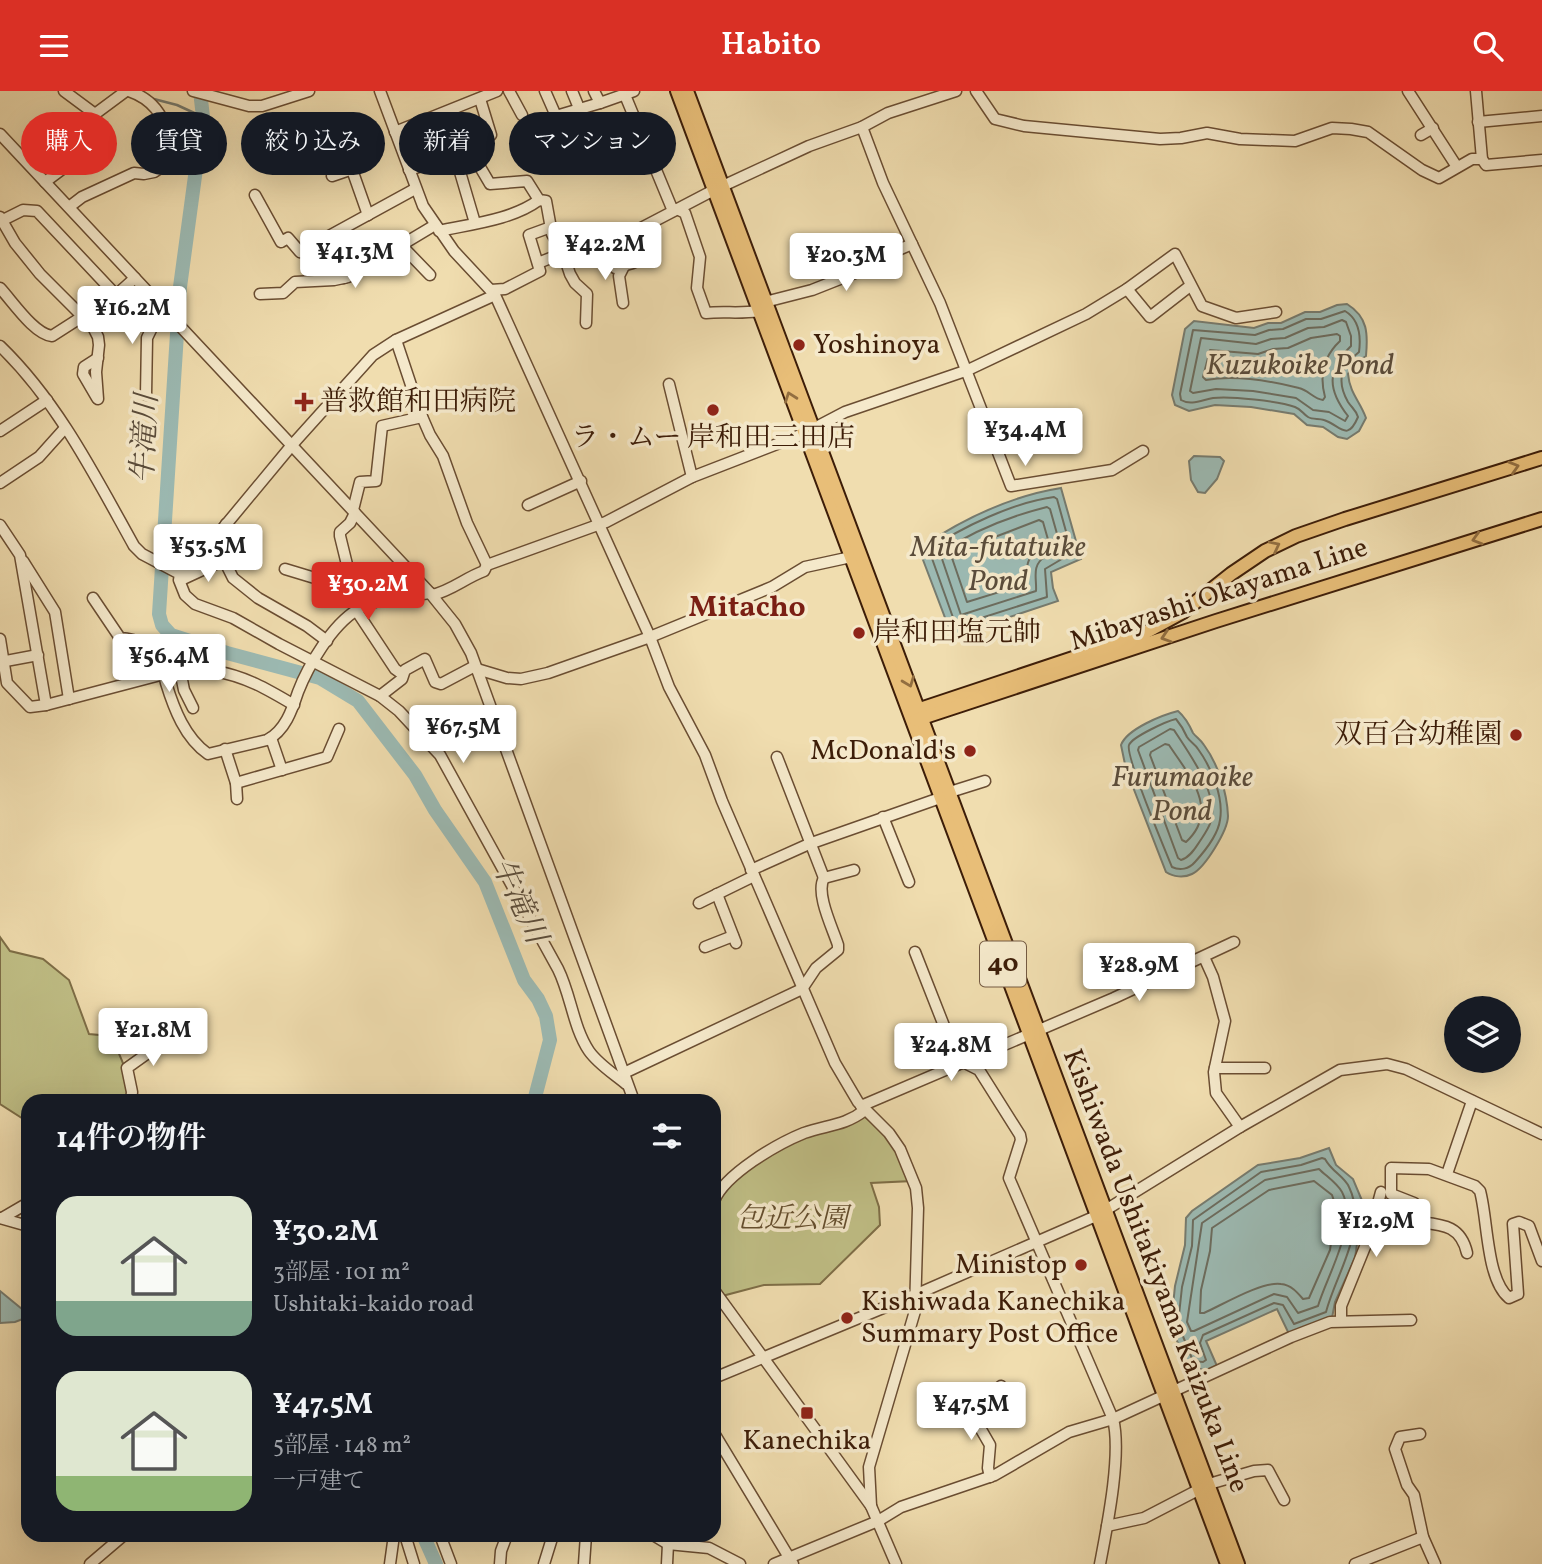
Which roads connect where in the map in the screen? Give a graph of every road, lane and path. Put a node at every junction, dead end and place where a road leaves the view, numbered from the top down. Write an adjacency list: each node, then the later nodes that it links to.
1 (64, 91): 23 (street)
2 (127, 91): 16 (street); 24 (street)
3 (193, 91): 19 (street)
4 (309, 91): 19 (street)
5 (380, 91): 32 (street)
6 (497, 91): 20 (street)
7 (509, 91): 27 (street)
8 (545, 91): 22 (street)
9 (572, 91): 22 (street)
10 (594, 91): 21 (street)
11 (677, 91): 46 (main road, Kishiwada Ushitakiyama Kaizuka Line / 40)
12 (687, 91): 46 (main road, Kishiwada Ushitakiyama Kaizuka Line / 40)
13 (956, 91): 30 (street)
14 (976, 91): 38 (street)
15 (1476, 91): 29 (street)
16 (143, 93): 25 (street)
17 (629, 93): 21 (street); 51 (street)
18 (1412, 93): 31 (street)
19 (232, 96)
20 (481, 99): 26 (street); 32 (street)
21 (600, 103): 22 (street)
22 (579, 109)
23 (92, 112)
24 (98, 112)
25 (158, 112)
26 (485, 112)
27 (520, 112)
28 (1542, 116): 29 (street)
29 (1478, 122): 36 (street)
30 (862, 127): 46 (street); 59 (street)
31 (1433, 128): 34 (street); 38 (street)
32 (395, 132): 35 (street)
33 (0, 134): 45 (street)
34 (1421, 135)
35 (399, 143)
36 (1482, 159): 37 (street); 38 (street)
37 (1542, 160)
38 (1457, 167)
39 (131, 174): 50 (street)
40 (54, 175): 45 (street)
41 (353, 175): 52 (street)
42 (411, 175): 47 (street)
43 (461, 175): 54 (street)
44 (485, 175): 49 (street)
45 (45, 182): 50 (street)
46 (717, 188): 51 (street); 73 (main road, Kishiwada Ushitakiyama Kaizuka Line / 40)
47 (415, 189): 52 (street); 56 (street)
48 (255, 195): 58 (street)
49 (539, 199): 54 (street); 55 (street)
50 (69, 207): 64 (street)
51 (675, 210): 57 (street); 73 (street)
52 (368, 215): 58 (street)
53 (1, 219): 71 (street); 76 (street)
54 (475, 223): 56 (street)
55 (551, 227): 61 (street); 62 (street)
56 (437, 228): 60 (street); 69 (street)
57 (624, 237): 61 (street); 72 (street)
58 (328, 238): 65 (street)
59 (912, 244): 73 (street); 81 (street)
60 (401, 245): 63 (street); 65 (street)
61 (563, 253): 62 (street); 77 (street)
62 (538, 263): 69 (street)
63 (430, 275)
64 (135, 278): 71 (street); 74 (street)
65 (344, 278): 70 (street)
66 (1190, 286): 68 (street); 68 (street); 75 (street)
67 (0, 288): 76 (street)
68 (1127, 289): 81 (street)
69 (493, 293): 78 (street); 94 (street)
70 (260, 294)
71 (116, 295): 76 (street)
72 (623, 303)
73 (762, 306): 88 (main road, Kishiwada Ushitakiyama Kaizuka Line / 40)
74 (163, 308): 83 (street); 89 (street)
75 (1276, 312)
76 (82, 317): 80 (street)
77 (586, 323)
78 (396, 339): 85 (street); 89 (street)
79 (0, 346): 84 (street)
80 (98, 358)
81 (968, 370): 88 (street); 90 (street)
82 (668, 390): 92 (street)
83 (146, 395)
84 (47, 400): 86 (street); 87 (street)
85 (422, 417): 96 (street); 104 (street)
86 (65, 428): 93 (street); 106 (street)
87 (0, 431)
88 (809, 431): 92 (street); 102 (main road, Kishiwada Ushitakiyama Kaizuka Line / 40); 126 (main road, Kishiwada Ushitakiyama Kaizuka Line / 40, one-way to 126)
89 (292, 445): 96 (street); 98 (street)
90 (1143, 451)
91 (1542, 458): 126 (main road, Mibayashi Okayama Line, one-way to 91)
92 (692, 477): 99 (street)
93 (2, 478)
94 (581, 481): 95 (street); 99 (street)
95 (528, 505)
96 (354, 512): 107 (street); 108 (street)
97 (1542, 519): 126 (main road, Mibayashi Okayama Line, one-way to 126)
98 (226, 524): 103 (street); 106 (street)
99 (600, 524): 104 (street); 111 (street)
100 (0, 525): 101 (street)
101 (20, 555): 114 (street); 122 (street)
102 (851, 557): 111 (street); 126 (main road, Kishiwada Ushitakiyama Kaizuka Line / 40)
103 (224, 560): 106 (street); 113 (street)
104 (486, 565): 108 (street)
105 (285, 569): 107 (street)
106 (178, 576): 116 (street)
107 (351, 581): 110 (street)
108 (431, 594): 110 (street); 117 (street)
109 (93, 598): 118 (street)
110 (358, 609): 113 (street); 120 (street)
111 (650, 637): 117 (street); 139 (street)
112 (0, 639): 115 (street)
113 (327, 641): 116 (street)
114 (38, 655): 115 (street); 123 (street)
115 (2, 662): 123 (street)
116 (311, 662): 121 (street); 124 (street)
117 (476, 667): 120 (street); 154 (street)
118 (164, 669): 122 (street); 125 (street); 129 (street)
119 (214, 671): 124 (street)
120 (402, 674): 121 (street)
121 (380, 696): 155 (street)
122 (69, 699): 123 (street)
123 (46, 705)
124 (294, 705): 128 (street)
125 (193, 708)
126 (916, 715): 134 (main road, Kishiwada Ushitakiyama Kaizuka Line / 40)
127 (339, 729): 131 (street)
128 (271, 739): 129 (street); 131 (street)
129 (225, 750): 133 (street)
130 (776, 757): 137 (street)
131 (282, 770): 133 (street)
132 (985, 781): 134 (street)
133 (236, 783): 135 (street)
134 (945, 795): 136 (street); 149 (main road, Kishiwada Ushitakiyama Kaizuka Line / 40)
135 (237, 799)
136 (883, 817): 137 (street); 141 (street)
137 (809, 843): 139 (street); 140 (street)
138 (854, 870): 140 (street)
139 (753, 873): 142 (street); 148 (street)
140 (824, 878): 148 (street)
141 (909, 882)
142 (717, 894): 143 (street); 145 (street)
143 (699, 903)
144 (1234, 942): 147 (street)
145 (705, 947)
146 (915, 952): 151 (street)
147 (1204, 957): 149 (street); 152 (street)
148 (802, 989): 154 (street); 159 (street)
149 (1035, 1033): 151 (street); 166 (main road, Kishiwada Ushitakiyama Kaizuka Line / 40)
150 (162, 1043): 156 (street)
151 (961, 1063): 159 (street); 171 (street)
152 (1215, 1068): 153 (street); 160 (street)
153 (1265, 1068)
154 (624, 1073): 155 (street)
155 (629, 1087): 157 (street)
156 (132, 1094)
157 (632, 1094)
158 (1472, 1101): 160 (street); 161 (street); 162 (street)
159 (863, 1108): 163 (street); 174 (street)
160 (1240, 1127): 166 (street)
161 (1542, 1134)
162 (1447, 1174): 168 (street); 173 (street)
163 (721, 1190)
164 (1381, 1192): 177 (street)
165 (21, 1207): 167 (street)
166 (1101, 1214): 171 (street); 181 (main road, Kishiwada Ushitakiyama Kaizuka Line / 40)
167 (1, 1218): 169 (street)
168 (1411, 1221): 170 (street); 172 (street)
169 (21, 1224)
170 (1410, 1233)
171 (1036, 1242): 174 (street); 184 (street)
172 (1467, 1253)
173 (1542, 1261)
174 (917, 1294): 178 (street); 190 (street)
175 (721, 1300): 178 (street)
176 (1411, 1320): 177 (street)
177 (1341, 1321): 181 (street)
178 (762, 1359): 179 (street); 190 (street)
179 (721, 1375)
180 (1001, 1386): 183 (street)
181 (1169, 1393): 184 (street); 188 (main road, Kishiwada Ushitakiyama Kaizuka Line / 40)
182 (964, 1401): 183 (street)
183 (970, 1411): 187 (street)
184 (1113, 1419): 187 (street); 192 (street)
185 (1420, 1434): 193 (street)
186 (721, 1445): 203 (street)
187 (990, 1477): 191 (street)
188 (1204, 1486): 189 (street); 192 (street); 216 (main road, Kishiwada Ushitakiyama Kaizuka Line / 40); 217 (main road, Kishiwada Ushitakiyama Kaizuka Line / 40)
189 (1284, 1500)
190 (871, 1506): 191 (street)
191 (878, 1521): 203 (street); 214 (street)
192 (1107, 1526): 215 (street)
193 (1423, 1537): 218 (street); 219 (street)
194 (116, 1542): 204 (street)
195 (393, 1542): 205 (street)
196 (407, 1542): 206 (street)
197 (443, 1542): 207 (street)
198 (504, 1542): 208 (street)
199 (549, 1542): 209 (street)
200 (586, 1542): 210 (street)
201 (665, 1542): 202 (street)
202 (668, 1544): 211 (street); 212 (street)
203 (792, 1561): 213 (street)
204 (90, 1564)
205 (390, 1564)
206 (414, 1564)
207 (451, 1564)
208 (500, 1564)
209 (544, 1564)
210 (584, 1564)
211 (667, 1564)
212 (740, 1564)
213 (774, 1564)
214 (896, 1564)
215 (1100, 1564)
216 (1227, 1564)
217 (1238, 1564)
218 (1355, 1564)
219 (1435, 1564)

